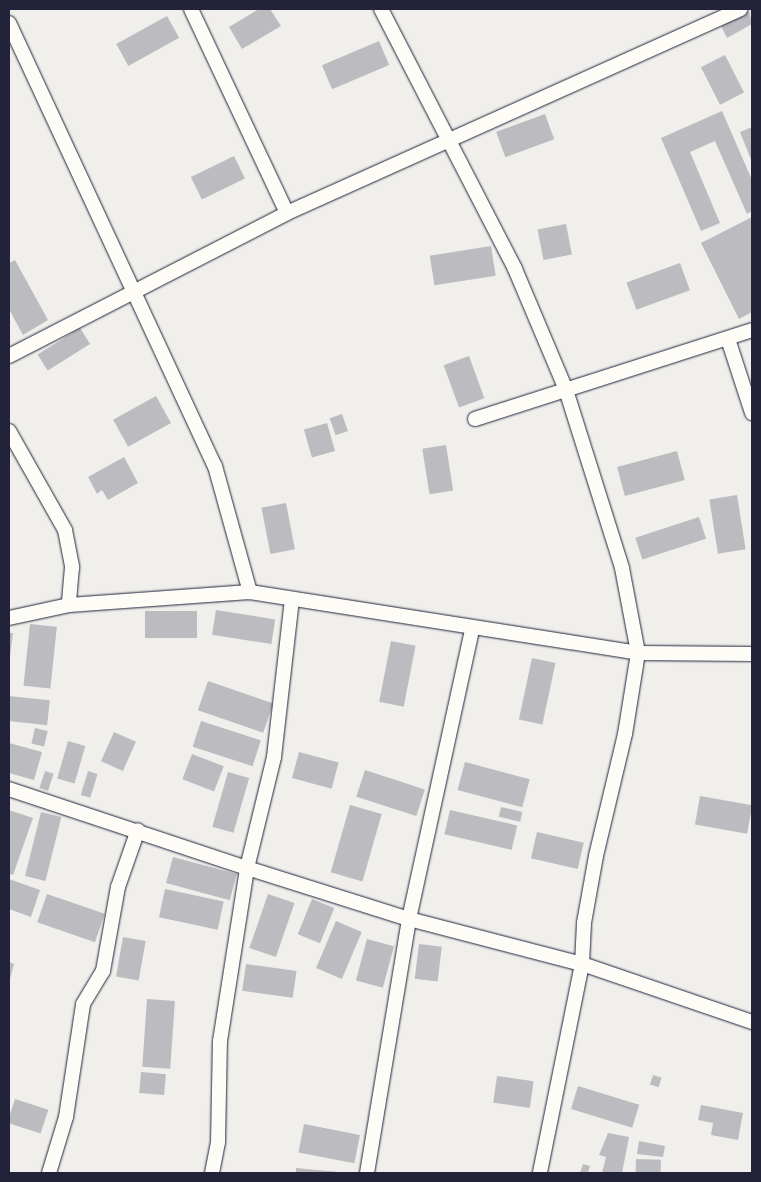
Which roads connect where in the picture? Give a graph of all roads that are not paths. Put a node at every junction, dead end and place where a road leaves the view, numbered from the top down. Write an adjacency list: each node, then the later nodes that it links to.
1 (191, 9): 6 (street)
2 (381, 9): 5 (street)
3 (740, 9): 5 (street)
4 (9, 23): 7 (street)
5 (448, 144): 6 (street); 11 (street)
6 (287, 213): 7 (street)
7 (132, 290): 10 (street); 15 (street)
8 (752, 330): 9 (street)
9 (728, 339): 11 (street); 12 (street)
10 (9, 356)
11 (566, 390): 13 (street); 20 (street)
12 (752, 413)
13 (475, 419)
14 (9, 431): 17 (street)
15 (250, 592): 16 (street); 17 (street)
16 (292, 600): 19 (street); 24 (street)
17 (69, 605): 18 (street)
18 (9, 618)
19 (472, 629): 20 (street); 25 (street)
20 (638, 653): 21 (street); 26 (street)
21 (752, 654)
22 (9, 789): 23 (street)
23 (138, 830): 24 (street); 28 (street)
24 (247, 868): 25 (street); 29 (street)
25 (409, 919): 26 (street); 30 (street)
26 (582, 964): 27 (street); 31 (street)
27 (752, 1022)
28 (49, 1173)
29 (212, 1173)
30 (367, 1173)
31 (540, 1173)

